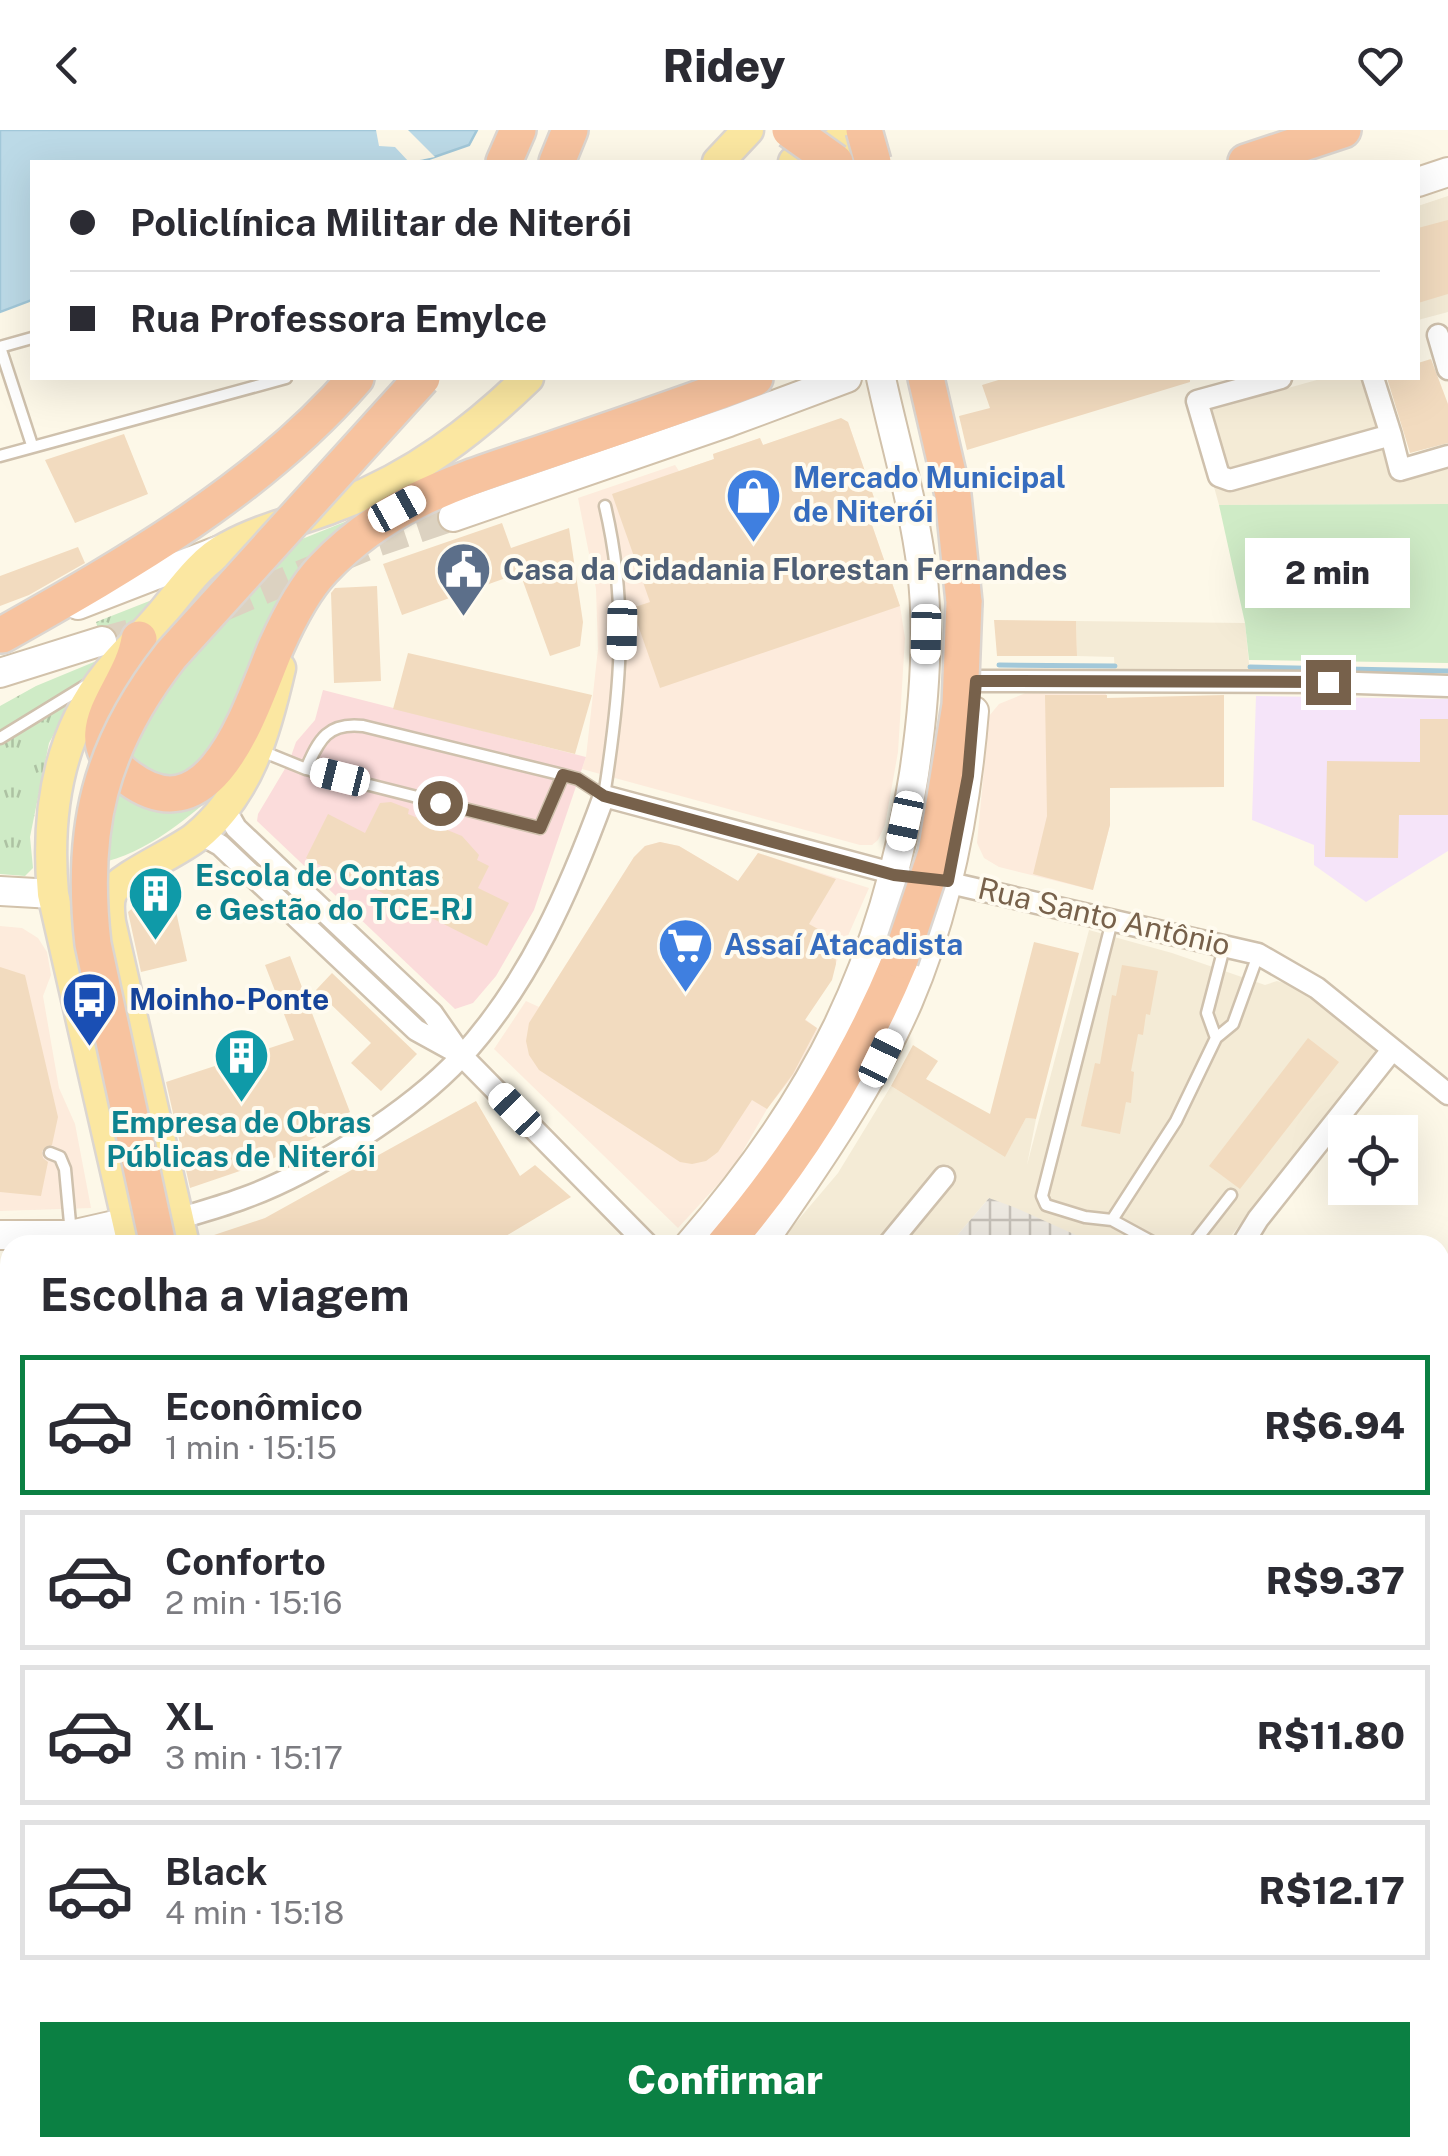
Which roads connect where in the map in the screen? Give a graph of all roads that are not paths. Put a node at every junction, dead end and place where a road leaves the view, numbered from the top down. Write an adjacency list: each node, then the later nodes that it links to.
1 (518, 130): 7 (highway)
2 (570, 130): 8 (highway)
3 (748, 130): 9 (main road)
4 (790, 130): 11 (highway, bridge)
5 (864, 130): 10 (main road); 12 (highway, bridge)
6 (1343, 130): 13 (highway)
7 (505, 160)
8 (558, 160)
9 (720, 160)
10 (798, 160)
11 (832, 160)
12 (872, 160)
13 (1252, 160)
14 (1448, 172): 15 (street)
15 (1420, 181)
16 (1434, 336): 18 (street)
17 (30, 339): 31 (lane)
18 (1448, 370)
19 (279, 380): 31 (lane)
20 (354, 380): 38 (highway)
21 (420, 380): 74 (highway, bridge)
22 (526, 380): 36 (main road)
23 (749, 380): 37 (highway)
24 (842, 380): 35 (street)
25 (881, 380): 54 (street)
26 (926, 380): 79 (highway, bridge)
27 (938, 380): 44 (street)
28 (1274, 380): 30 (street)
29 (1374, 380): 30 (street)
30 (1390, 435): 33 (street)
31 (32, 445): 32 (lane)
32 (0, 456)
33 (1448, 456)
34 (605, 506): 51 (lane)
35 (453, 517)
36 (226, 547): 38 (street); 39 (main road)
37 (293, 615): 39 (highway); 48 (main road)
38 (1, 635)
39 (139, 638): 43 (main road)
40 (102, 641): 41 (street)
41 (29, 664): 42 (street); 46 (street)
42 (0, 672)
43 (108, 673): 47 (lane); 57 (main road)
44 (976, 681): 45 (street); 55 (street)
45 (1448, 686)
46 (0, 687)
47 (0, 738)
48 (258, 749): 49 (lane); 52 (main road)
49 (306, 768): 50 (lane); 50 (lane)
50 (563, 775): 51 (lane)
51 (604, 796): 54 (street, Rua Santo Antônio); 65 (street)
52 (225, 809): 53 (main road); 65 (street)
53 (200, 834): 61 (main road); 65 (street)
54 (894, 875): 55 (street, Rua Santo Antônio); 78 (street)
55 (948, 881): 58 (street, Rua Santo Antônio); 80 (street)
56 (0, 891): 57 (street)
57 (54, 894): 62 (main road)
58 (1112, 919): 59 (street, Rua Santo Antônio); 70 (lane)
59 (1225, 944): 60 (street, Rua Santo Antônio); 63 (lane)
60 (1258, 954): 63 (lane); 64 (street, Rua Santo Antônio)
61 (133, 1020): 62 (main road); 75 (main road)
62 (86, 1030): 71 (main road)
63 (1216, 1038): 70 (lane)
64 (1392, 1050): 66 (street, Rua Santo Antônio); 84 (street)
65 (462, 1056): 76 (street); 77 (street)
66 (1448, 1094)
67 (50, 1153): 73 (lane)
68 (944, 1177): 81 (street)
69 (1232, 1194): 83 (lane)
70 (1112, 1220): 82 (lane)
71 (130, 1234): 73 (street)
72 (0, 1235): 73 (street)
73 (71, 1235)
74 (174, 1235)
75 (174, 1235)
76 (176, 1235)
77 (638, 1235)
78 (698, 1235)
79 (731, 1235)
80 (769, 1235)
81 (896, 1235)
82 (1140, 1235)
83 (1200, 1235)
84 (1248, 1235)

